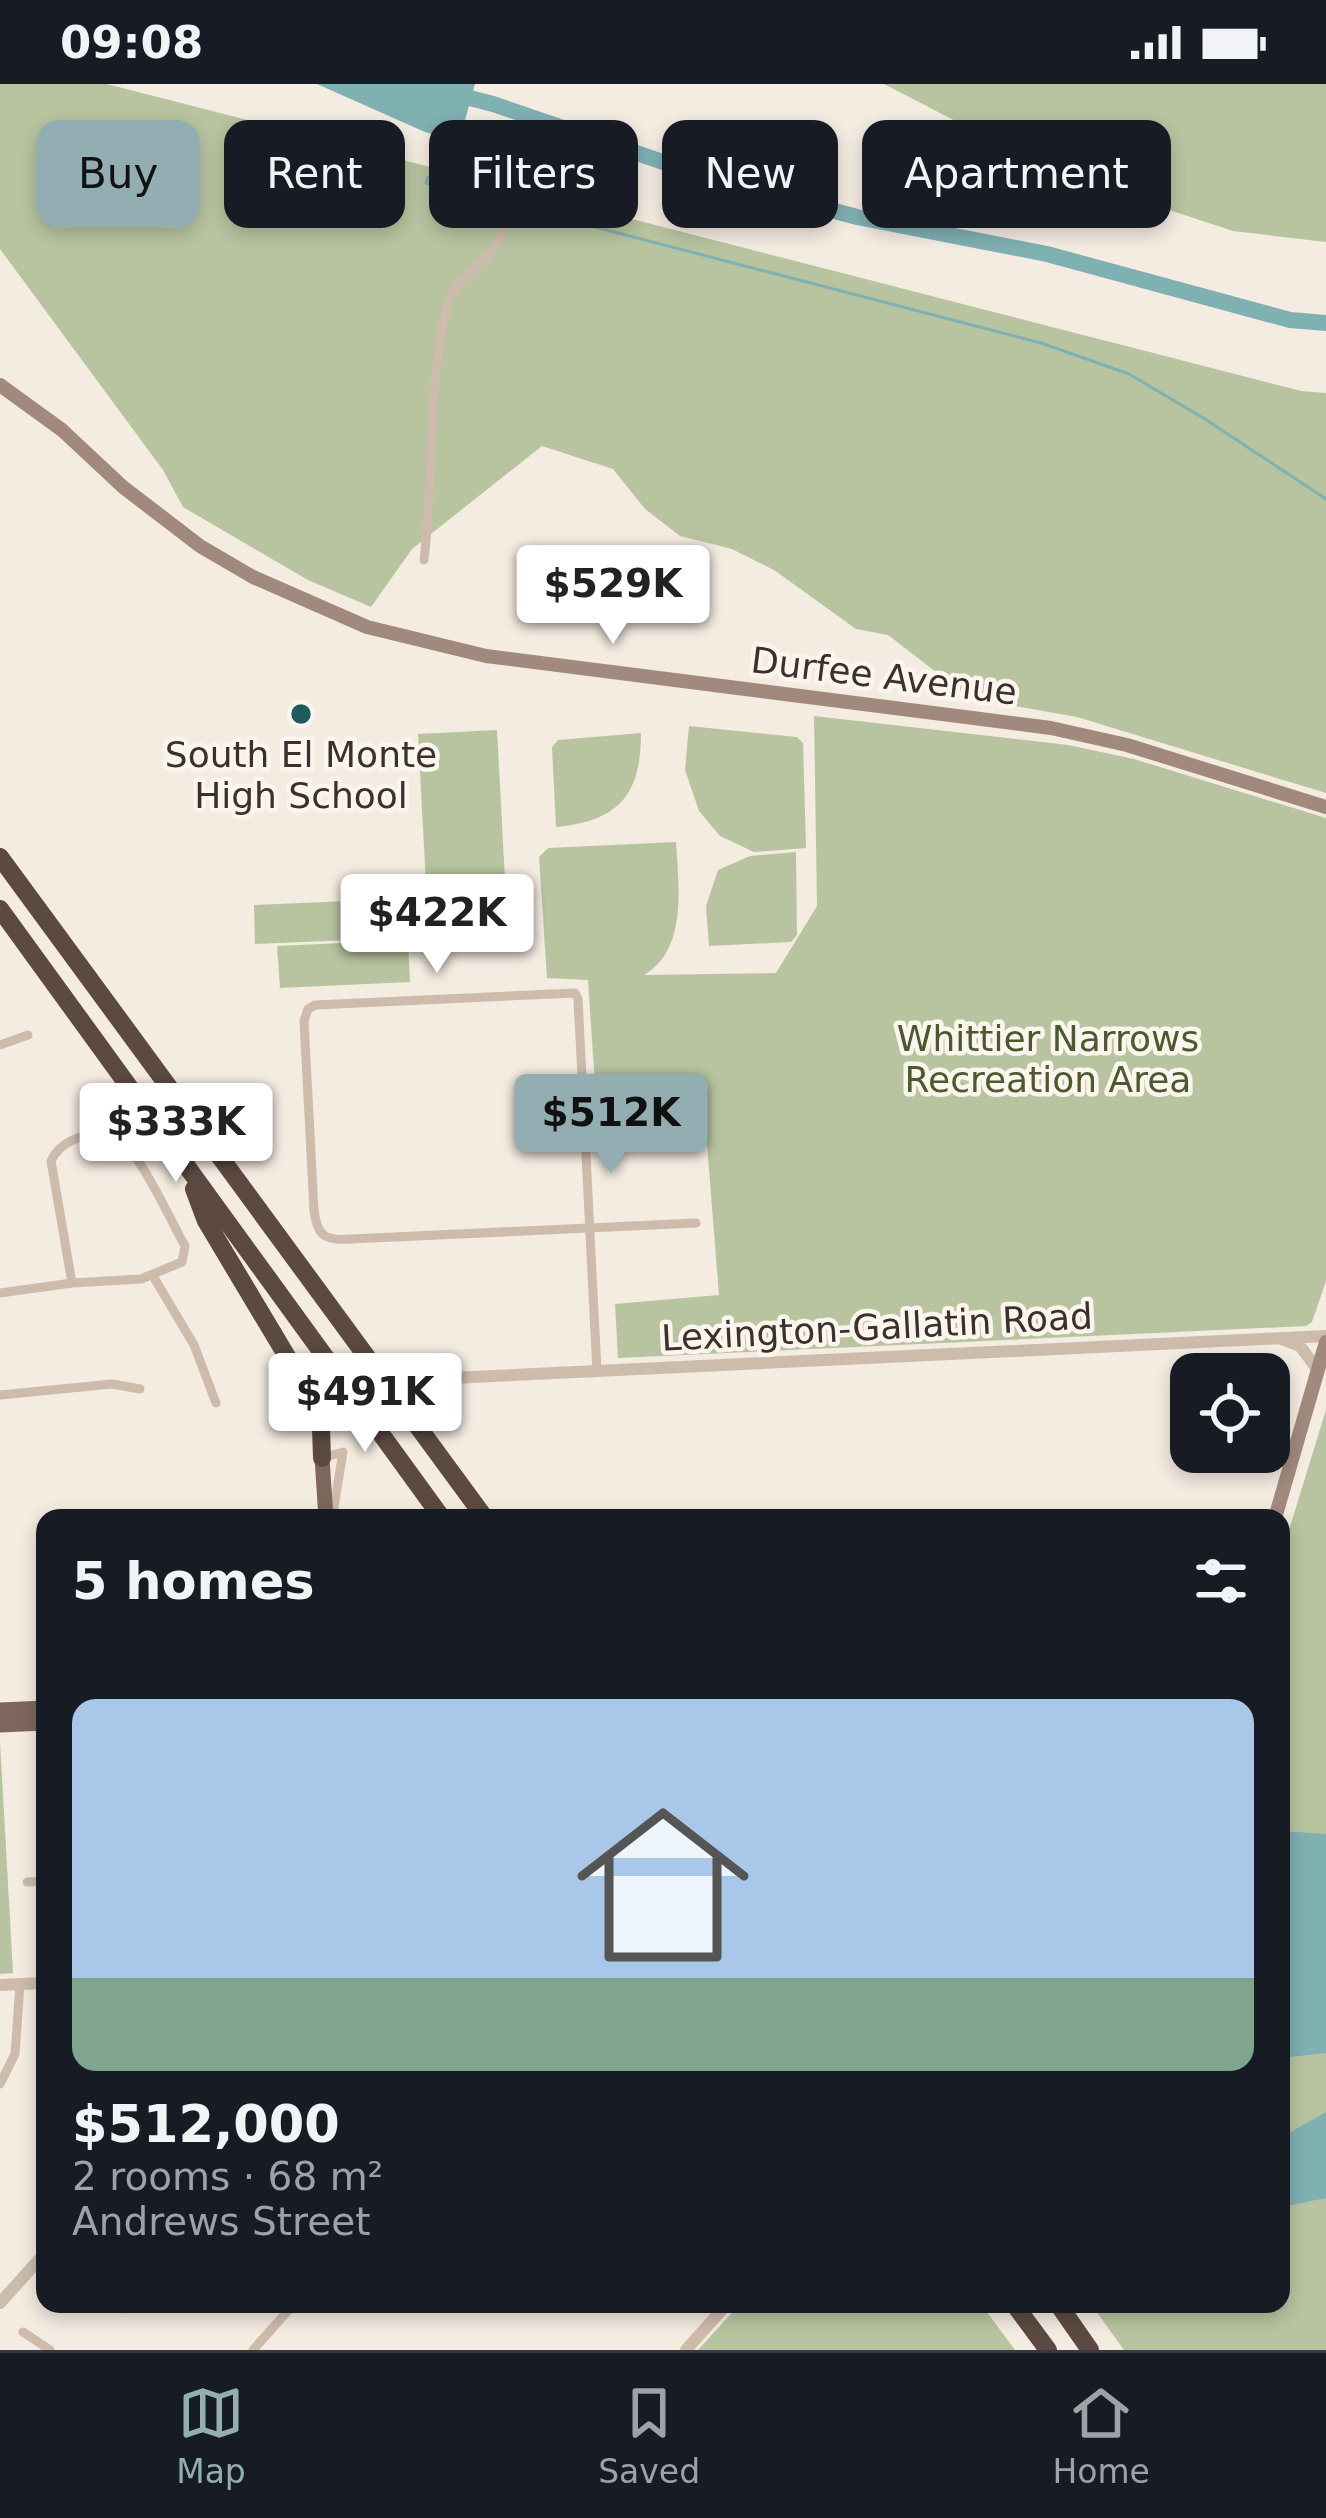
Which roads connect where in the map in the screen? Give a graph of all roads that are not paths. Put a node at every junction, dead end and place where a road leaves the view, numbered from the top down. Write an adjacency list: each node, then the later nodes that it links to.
1 (503, 228): 3 (street)
2 (0, 386): 4 (main road, Durfee Avenue)
3 (424, 560)
4 (1326, 807)
5 (0, 857): 20 (highway)
6 (0, 909): 9 (highway)
7 (28, 1035): 8 (street)
8 (0, 1046)
9 (185, 1168): 24 (highway); 26 (highway)
10 (696, 1223): 11 (street)
11 (591, 1227): 11 (street); 18 (street)
12 (153, 1276): 13 (street); 13 (street); 23 (street)
13 (72, 1283): 14 (street)
14 (0, 1293)
15 (1277, 1338): 16 (street, Lexington-Gallatin Road); 17 (street); 18 (street, Lexington-Gallatin Road)
16 (1326, 1339): 17 (main road)
17 (1318, 1370): 29 (main road)
18 (597, 1371): 19 (street, Lexington-Gallatin Road)
19 (431, 1379)
20 (388, 1385): 27 (highway); 28 (highway)
21 (140, 1388): 22 (street)
22 (0, 1396)
23 (217, 1403)
24 (322, 1458): 25 (main road)
25 (328, 1509)
26 (435, 1509)
27 (478, 1509)
28 (491, 1509)
29 (1277, 1509)
30 (36, 1708): 31 (main road)
31 (0, 1710)
32 (36, 1723): 33 (main road)
33 (0, 1725)
34 (27, 1882): 35 (street)
35 (36, 1882)
36 (36, 1983): 38 (street)
37 (0, 1984): 38 (street)
38 (20, 1984): 39 (street)
39 (0, 2084)
40 (36, 2263): 41 (street)
41 (0, 2303)
42 (286, 2313): 48 (street)
43 (719, 2313): 49 (street)
44 (1021, 2313): 50 (highway)
45 (1064, 2313): 51 (highway)
46 (23, 2332): 47 (street)
47 (50, 2350)
48 (253, 2350)
49 (686, 2350)
50 (1048, 2350)
51 (1090, 2350)

